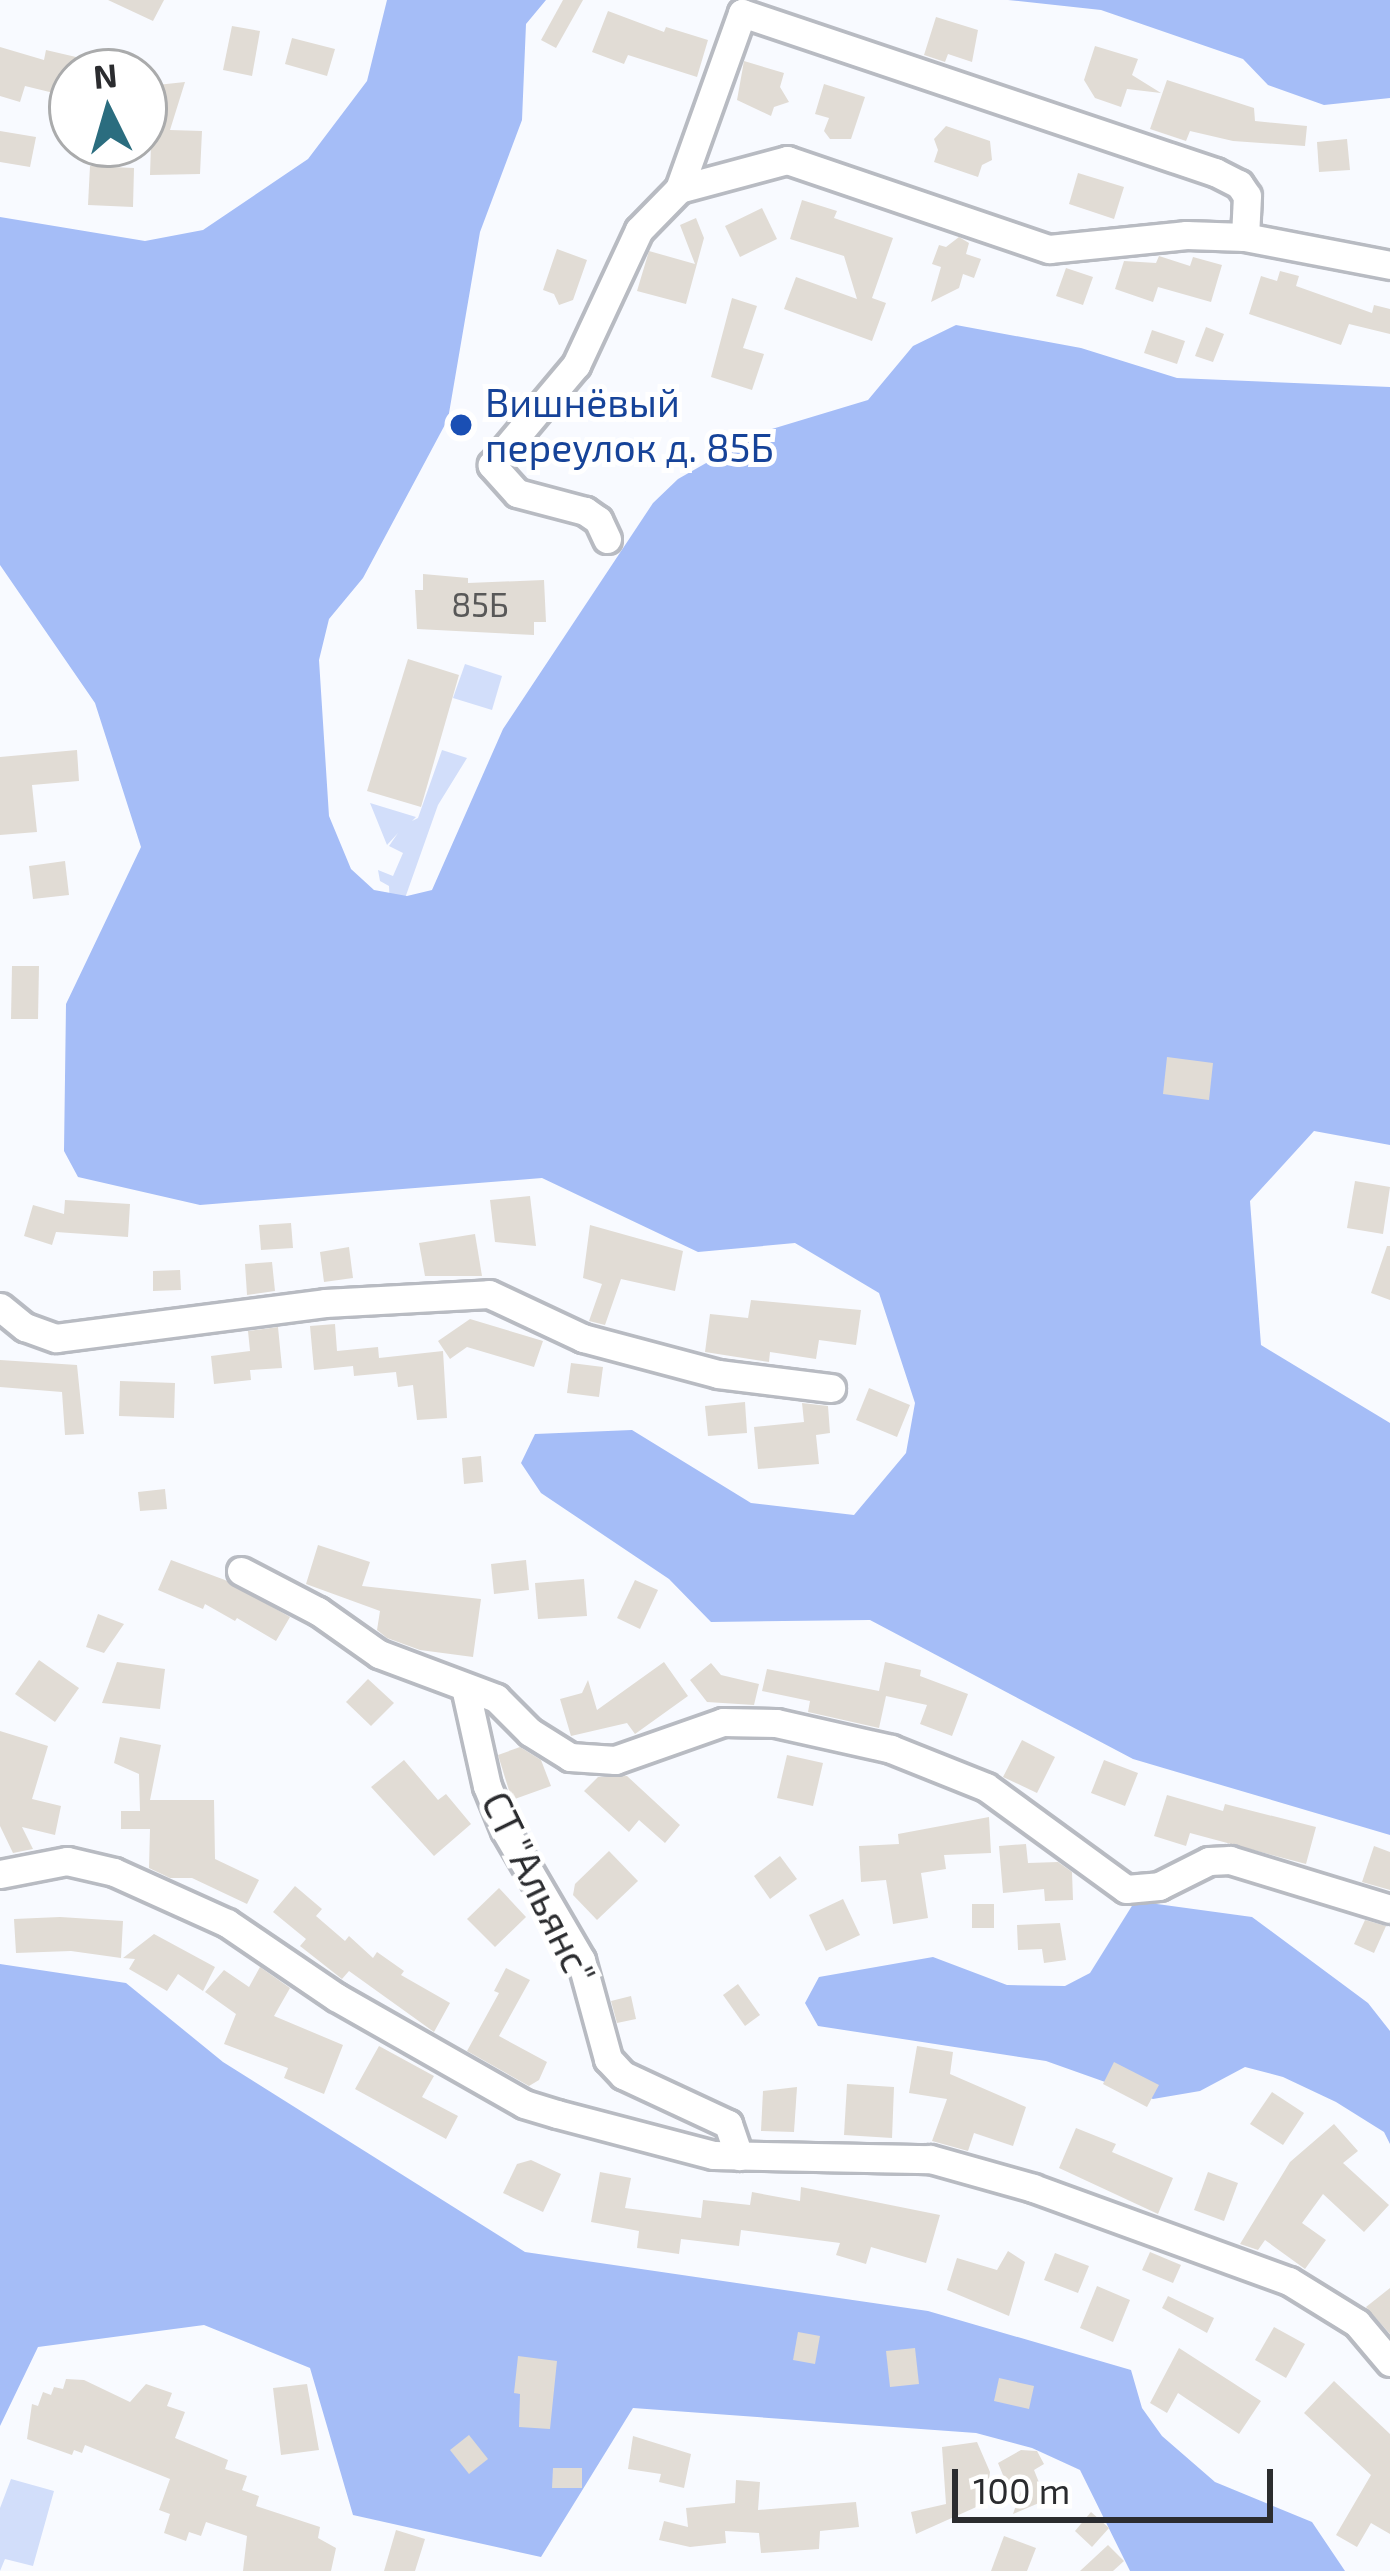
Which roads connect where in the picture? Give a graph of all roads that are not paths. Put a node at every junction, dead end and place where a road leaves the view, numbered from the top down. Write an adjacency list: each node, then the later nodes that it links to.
1 (680, 189): 2 (street); 2 (street); 4 (street)
2 (1245, 236): 3 (street)
3 (1390, 265)
4 (608, 539)
5 (0, 1307): 6 (street)
6 (831, 1388)
7 (241, 1571): 8 (street)
8 (465, 1688): 10 (street); 11 (street, СТ "Альянс")
9 (0, 1874): 11 (street)
10 (1390, 1909)
11 (740, 2156): 12 (street)
12 (1390, 2362)

